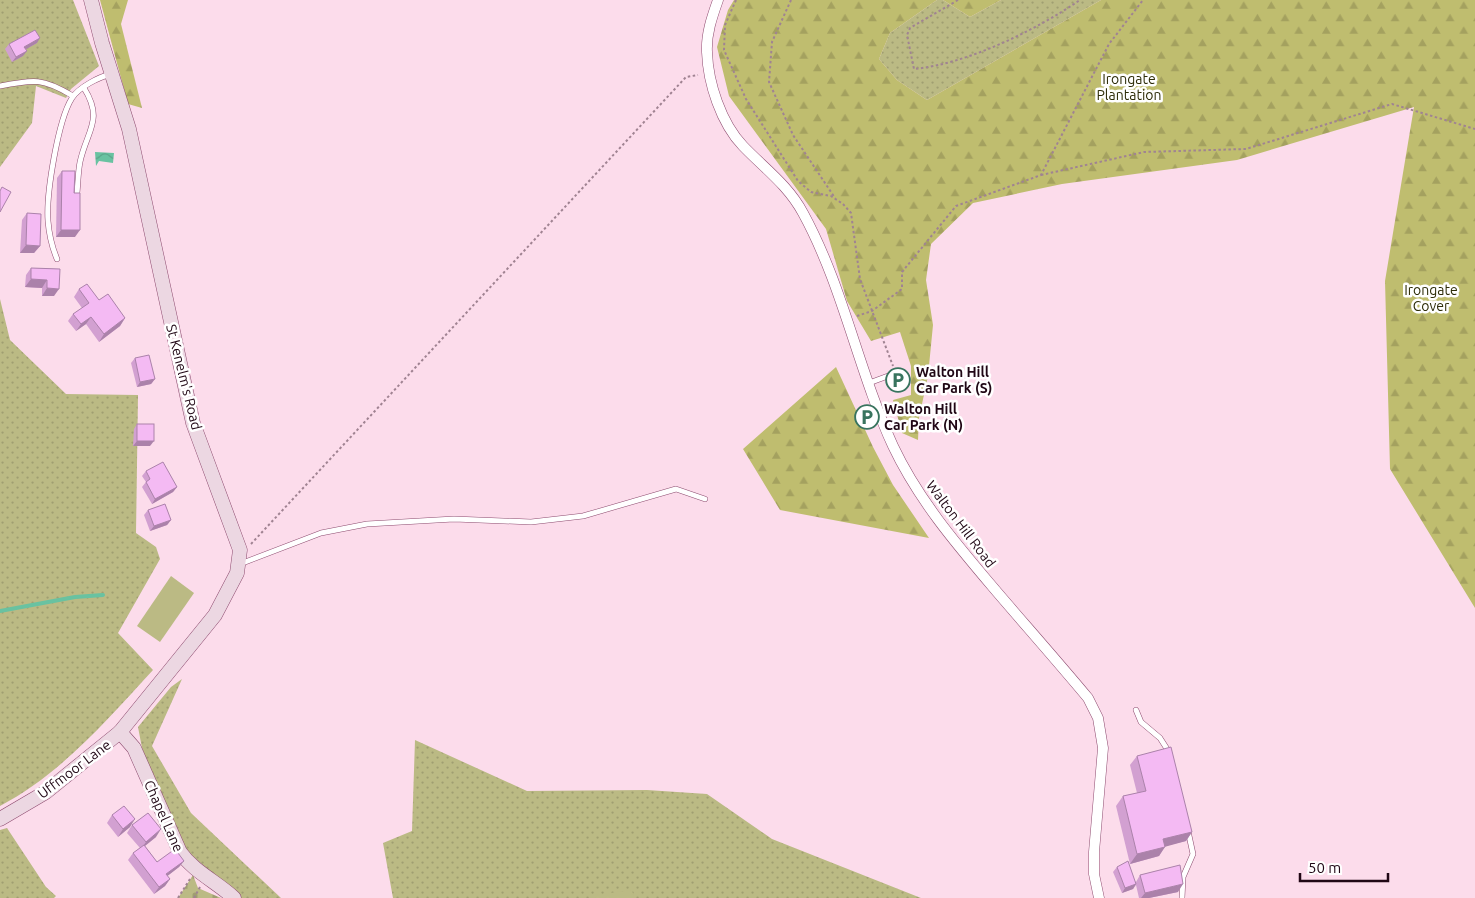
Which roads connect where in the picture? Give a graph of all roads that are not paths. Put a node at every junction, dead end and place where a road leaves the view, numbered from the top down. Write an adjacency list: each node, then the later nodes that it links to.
1 (91, 0): 3 (street, St Kenelm's Road)
2 (718, 0): 10 (street, Walton Hill Road)
3 (112, 74): 5 (lane); 12 (street, St Kenelm's Road)
4 (0, 86): 6 (lane)
5 (84, 88): 6 (lane); 7 (lane)
6 (73, 96): 8 (lane)
7 (77, 193)
8 (57, 259)
9 (896, 373): 10 (lane)
10 (868, 384): 19 (street, Walton Hill Road)
11 (704, 499): 12 (lane)
12 (240, 557): 14 (street)
13 (1136, 710): 15 (lane)
14 (120, 732): 16 (street, Uffmoor Lane); 18 (street, Chapel Lane)
15 (1171, 758)
16 (0, 819)
17 (1186, 825): 20 (lane)
18 (234, 898)
19 (1099, 898)
20 (1182, 898)

